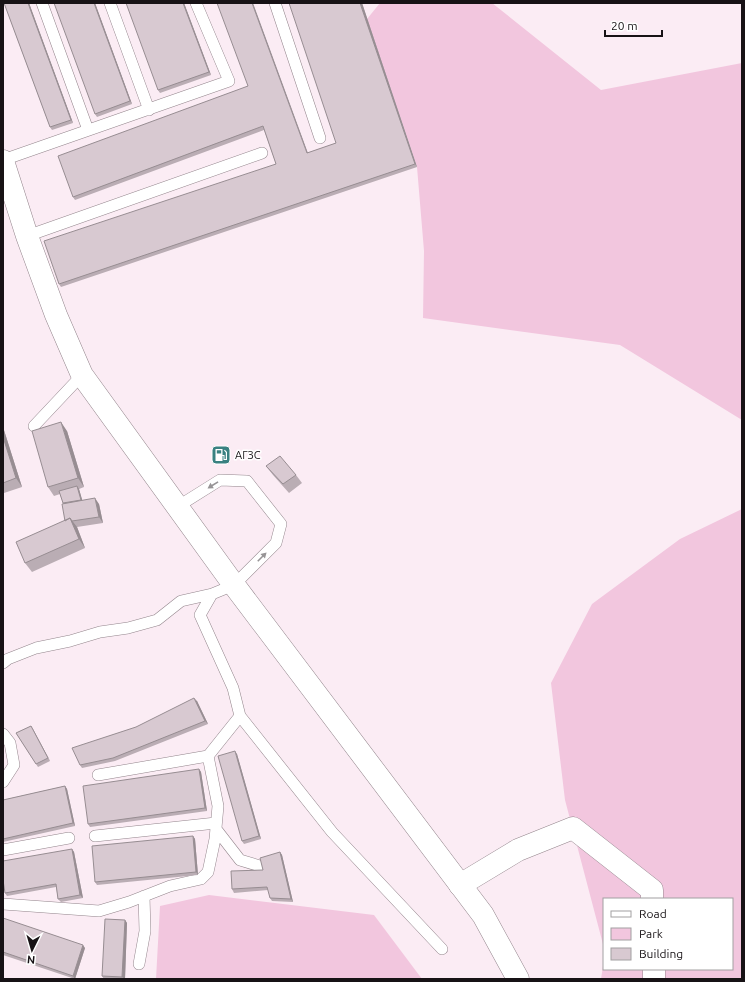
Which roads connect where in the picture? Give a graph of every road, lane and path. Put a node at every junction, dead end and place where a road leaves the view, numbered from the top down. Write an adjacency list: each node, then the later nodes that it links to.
1 (42, 3): 6 (lane)
2 (110, 3): 5 (lane)
3 (196, 3): 5 (lane)
4 (275, 3): 7 (lane)
5 (149, 110): 6 (lane)
6 (88, 130): 9 (lane)
7 (320, 138)
8 (262, 153): 10 (lane)
9 (3, 161): 10 (street)
10 (27, 236): 11 (street)
11 (82, 375): 12 (lane); 13 (street)
12 (34, 426)
13 (177, 507): 14 (street); 14 (lane, one-way to 13)
14 (234, 585): 15 (lane); 27 (street)
15 (212, 594): 16 (lane); 17 (lane)
16 (3, 663)
17 (240, 716): 19 (lane); 31 (lane)
18 (3, 734): 21 (lane)
19 (208, 756): 20 (lane); 22 (lane)
20 (98, 774)
21 (3, 782)
22 (216, 826): 23 (lane); 26 (lane); 28 (lane)
23 (95, 836)
24 (69, 838): 25 (lane)
25 (3, 850)
26 (263, 866)
27 (460, 885): 29 (street); 33 (street)
28 (144, 896): 30 (lane); 32 (lane)
29 (652, 898)
30 (3, 904)
31 (442, 949)
32 (139, 964)
33 (518, 979)

